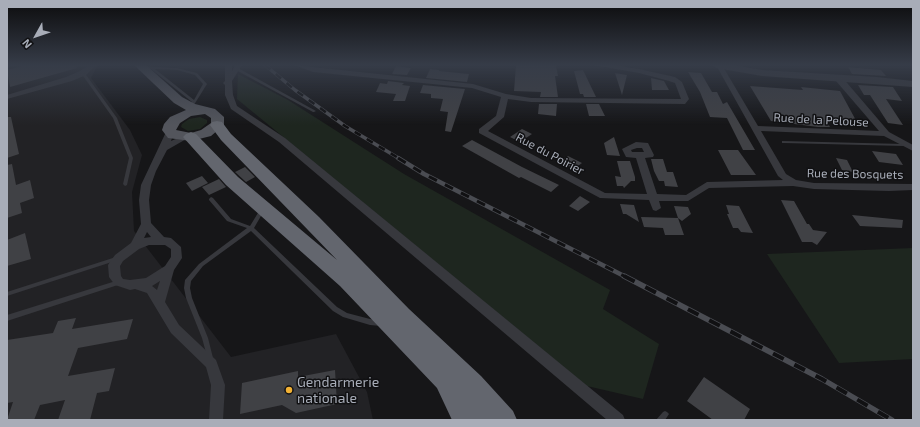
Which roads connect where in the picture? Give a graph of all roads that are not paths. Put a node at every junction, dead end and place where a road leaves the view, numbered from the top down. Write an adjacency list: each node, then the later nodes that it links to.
1 (49, 85): 13 (street)
2 (91, 85): 26 (lane)
3 (150, 85): 16 (main road)
4 (162, 85): 14 (main road)
5 (205, 85): 14 (lane)
6 (227, 85): 51 (street)
7 (269, 85): 15 (lane)
8 (462, 85): 12 (street)
9 (679, 85): 12 (street)
10 (729, 85): 17 (street, Rue des Bosquets)
11 (844, 85): 19 (street)
12 (505, 96): 29 (street, Rue du Poirier)
13 (7, 97)
14 (202, 111): 16 (main road); 20 (main road); 50 (highway)
15 (314, 111)
16 (175, 120): 18 (main road)
17 (755, 128): 19 (street, Rue de la Pelouse); 27 (street, Rue des Bosquets)
18 (170, 132): 20 (main road); 23 (street)
19 (886, 134): 22 (street)
20 (188, 137): 23 (street); 31 (highway)
21 (784, 142): 22 (lane)
22 (904, 145): 24 (street)
23 (164, 148): 33 (street)
24 (913, 148)
25 (640, 155): 29 (street)
26 (126, 184)
27 (793, 184): 28 (street, Rue des Bosquets); 29 (street, Rue du Poirier)
28 (913, 187)
29 (652, 197): 32 (street)
30 (211, 200): 34 (lane)
31 (264, 208): 34 (lane); 44 (highway)
32 (656, 208)
33 (146, 224): 35 (street); 36 (street)
34 (251, 228): 44 (lane); 45 (lane)
35 (160, 240): 36 (street); 38 (street)
36 (135, 246): 37 (street)
37 (119, 258): 39 (street); 41 (lane)
38 (170, 269): 40 (street); 42 (street)
39 (119, 282): 40 (street); 43 (lane)
40 (138, 284): 42 (street)
41 (7, 294)
42 (158, 301): 45 (street)
43 (7, 318)
44 (388, 323): 46 (highway)
45 (211, 364): 47 (street)
46 (446, 380): 48 (highway); 49 (highway)
47 (216, 420)
48 (465, 420)
49 (486, 420)
50 (504, 420)
51 (618, 420)

